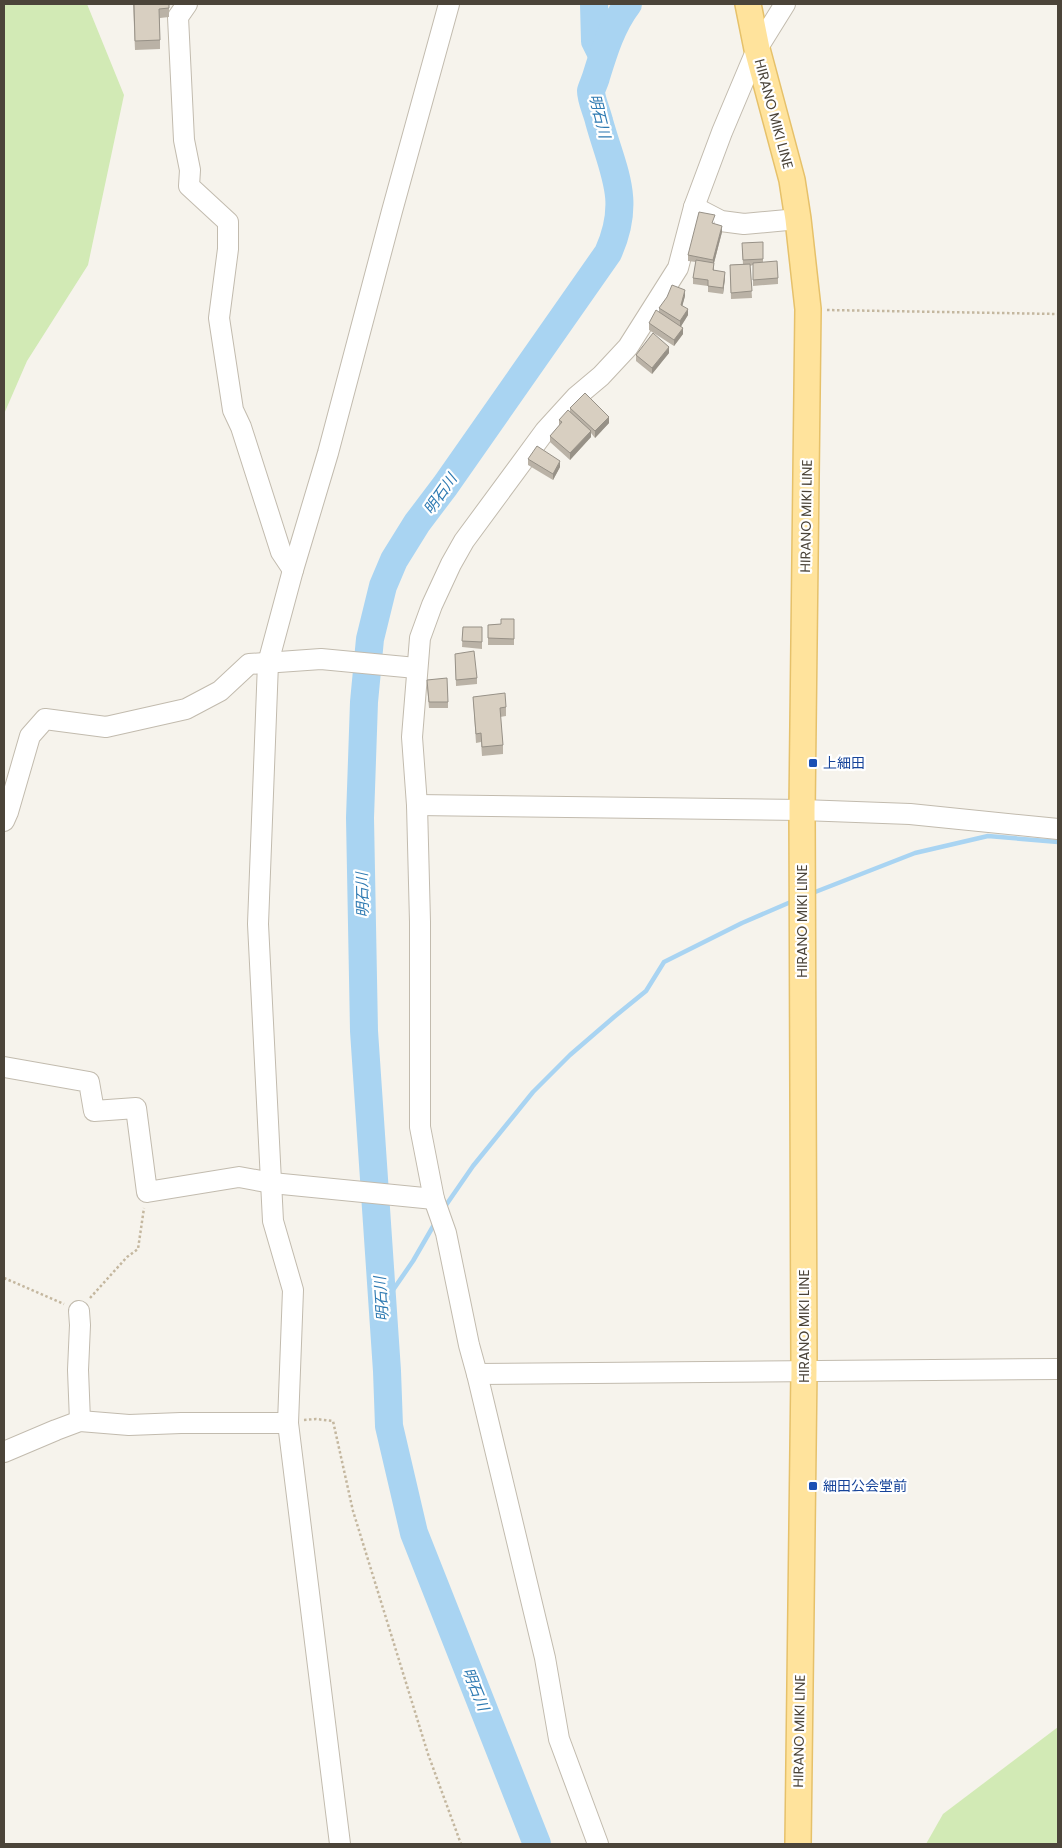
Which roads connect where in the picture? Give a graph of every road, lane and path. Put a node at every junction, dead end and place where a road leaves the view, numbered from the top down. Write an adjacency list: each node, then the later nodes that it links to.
1 (186, 4): 10 (street)
2 (449, 4): 10 (street)
3 (748, 4): 5 (main road, HIRANO MIKI LINE)
4 (785, 4): 5 (street)
5 (757, 48): 6 (street); 7 (main road, HIRANO MIKI LINE)
6 (694, 207): 7 (street); 12 (street)
7 (798, 219): 8 (main road, HIRANO MIKI LINE)
8 (808, 309): 9 (path); 14 (main road, HIRANO MIKI LINE)
9 (1058, 314)
10 (293, 570): 11 (street)
11 (268, 662): 12 (street); 15 (street); 18 (street)
12 (416, 668): 13 (street)
13 (417, 805): 14 (street); 20 (street)
14 (802, 810): 16 (street); 24 (main road, HIRANO MIKI LINE)
15 (4, 821)
16 (1058, 829)
17 (4, 1067): 19 (street)
18 (272, 1183): 19 (street); 20 (street); 27 (street)
19 (147, 1192): 22 (path)
20 (434, 1199): 25 (street)
21 (4, 1278): 22 (path)
22 (79, 1310): 26 (street)
23 (1058, 1369): 24 (street)
24 (804, 1370): 25 (street); 32 (main road, HIRANO MIKI LINE)
25 (478, 1374): 31 (street)
26 (80, 1422): 27 (street); 28 (street)
27 (288, 1423): 29 (street); 30 (path)
28 (4, 1452)
29 (340, 1844)
30 (461, 1844)
31 (598, 1844)
32 (798, 1844)

